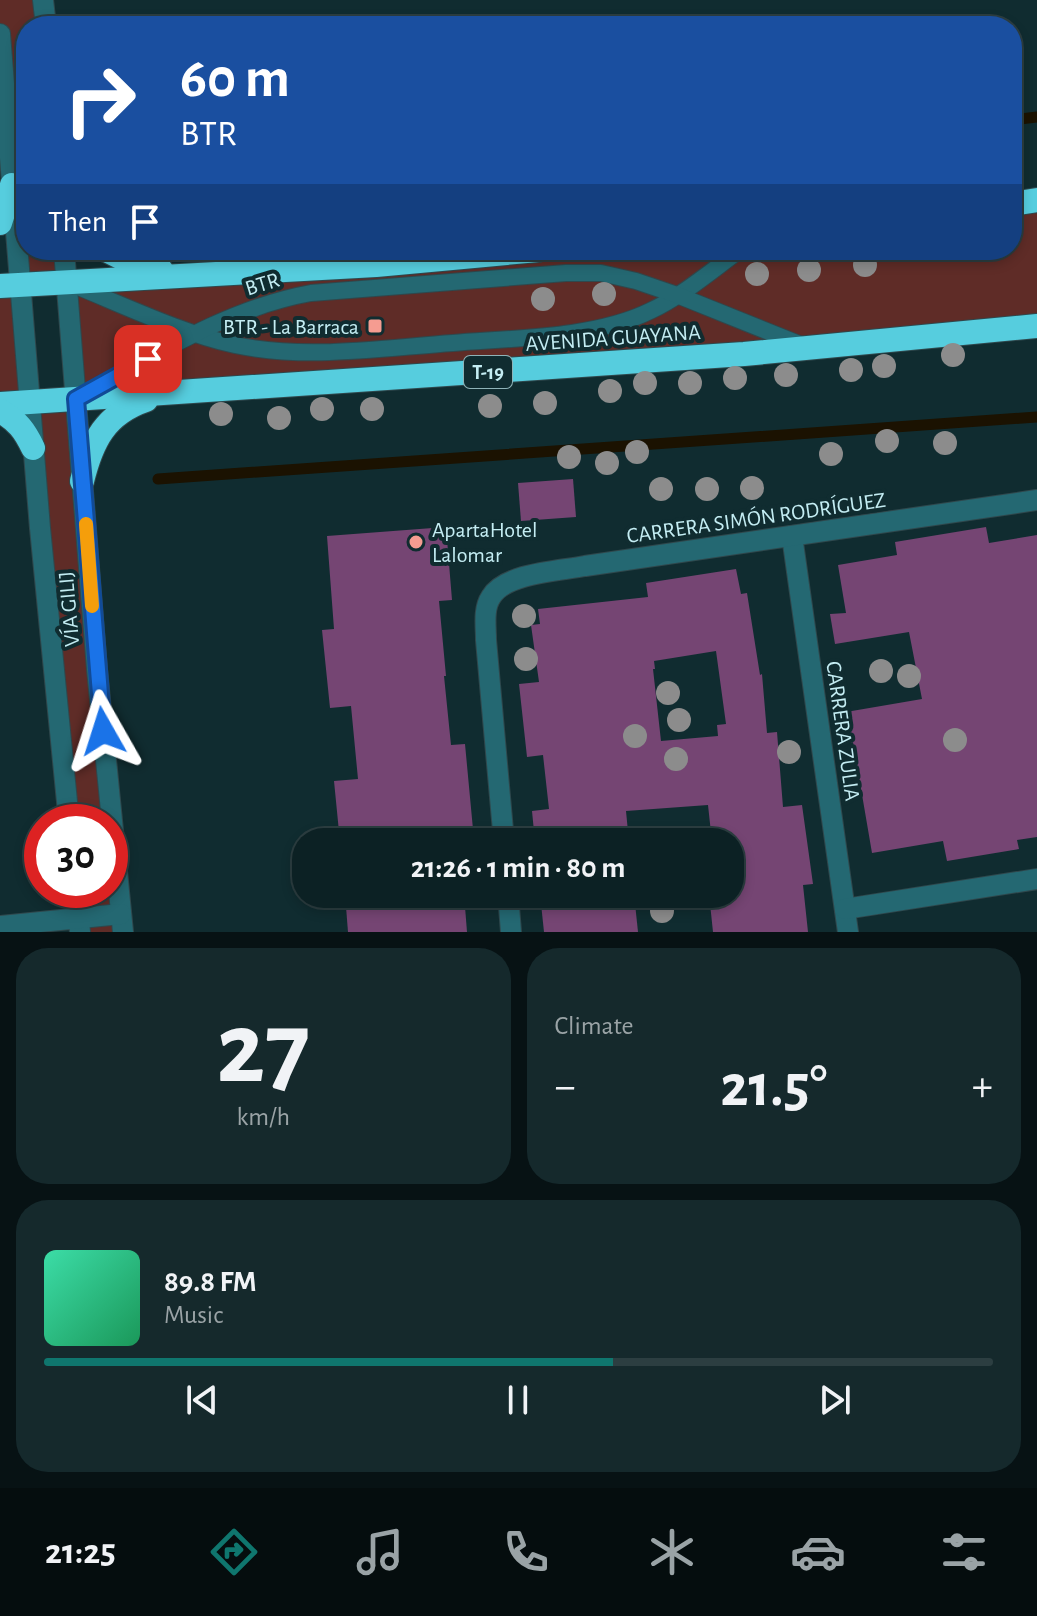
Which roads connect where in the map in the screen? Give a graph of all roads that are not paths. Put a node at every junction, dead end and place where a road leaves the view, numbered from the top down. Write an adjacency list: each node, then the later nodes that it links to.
1 (0, 34): 2 (street, VÍA GILIJ)
2 (12, 185): 3 (highway); 10 (street, VÍA GILIJ)
3 (0, 223)
4 (65, 260): 9 (street, VÍA GILIJ)
5 (126, 260): 8 (highway)
6 (430, 260): 8 (highway)
7 (726, 260): 11 (lane)
8 (179, 275): 9 (highway)
9 (66, 282): 10 (highway); 13 (lane); 16 (street, VÍA GILIJ)
10 (10, 285): 17 (street, VÍA GILIJ)
11 (677, 295): 13 (lane); 13 (lane, BTR); 14 (lane, BTR)
12 (1037, 326): 14 (highway, AVENIDA GUAYANA / T-19)
13 (195, 333): 16 (lane, BTR)
14 (808, 348): 15 (highway, AVENIDA GUAYANA / T-19)
15 (169, 393): 16 (highway, AVENIDA GUAYANA / T-19); 21 (highway, T-19)
16 (76, 399): 17 (highway, AVENIDA GUAYANA / T-19); 21 (street, VÍA GILIJ)
17 (30, 402): 18 (highway, AVENIDA GUAYANA / T-19); 20 (street, VÍA GILIJ)
18 (0, 404)
19 (0, 411): 20 (highway)
20 (33, 448): 24 (street, VÍA GILIJ)
21 (82, 481): 29 (street, VÍA GILIJ)
22 (1037, 500): 23 (street, CARRERA SIMÓN RODRÍGUEZ)
23 (792, 536): 25 (street, CARRERA SIMÓN RODRÍGUEZ); 28 (street, CARRERA ZULIA)
24 (67, 804)
25 (503, 828)
26 (1037, 879): 28 (street)
27 (509, 908): 32 (street)
28 (845, 909): 33 (street, CARRERA ZULIA)
29 (122, 923): 30 (street)
30 (79, 925): 31 (street)
31 (0, 926)
32 (511, 932)
33 (848, 932)

